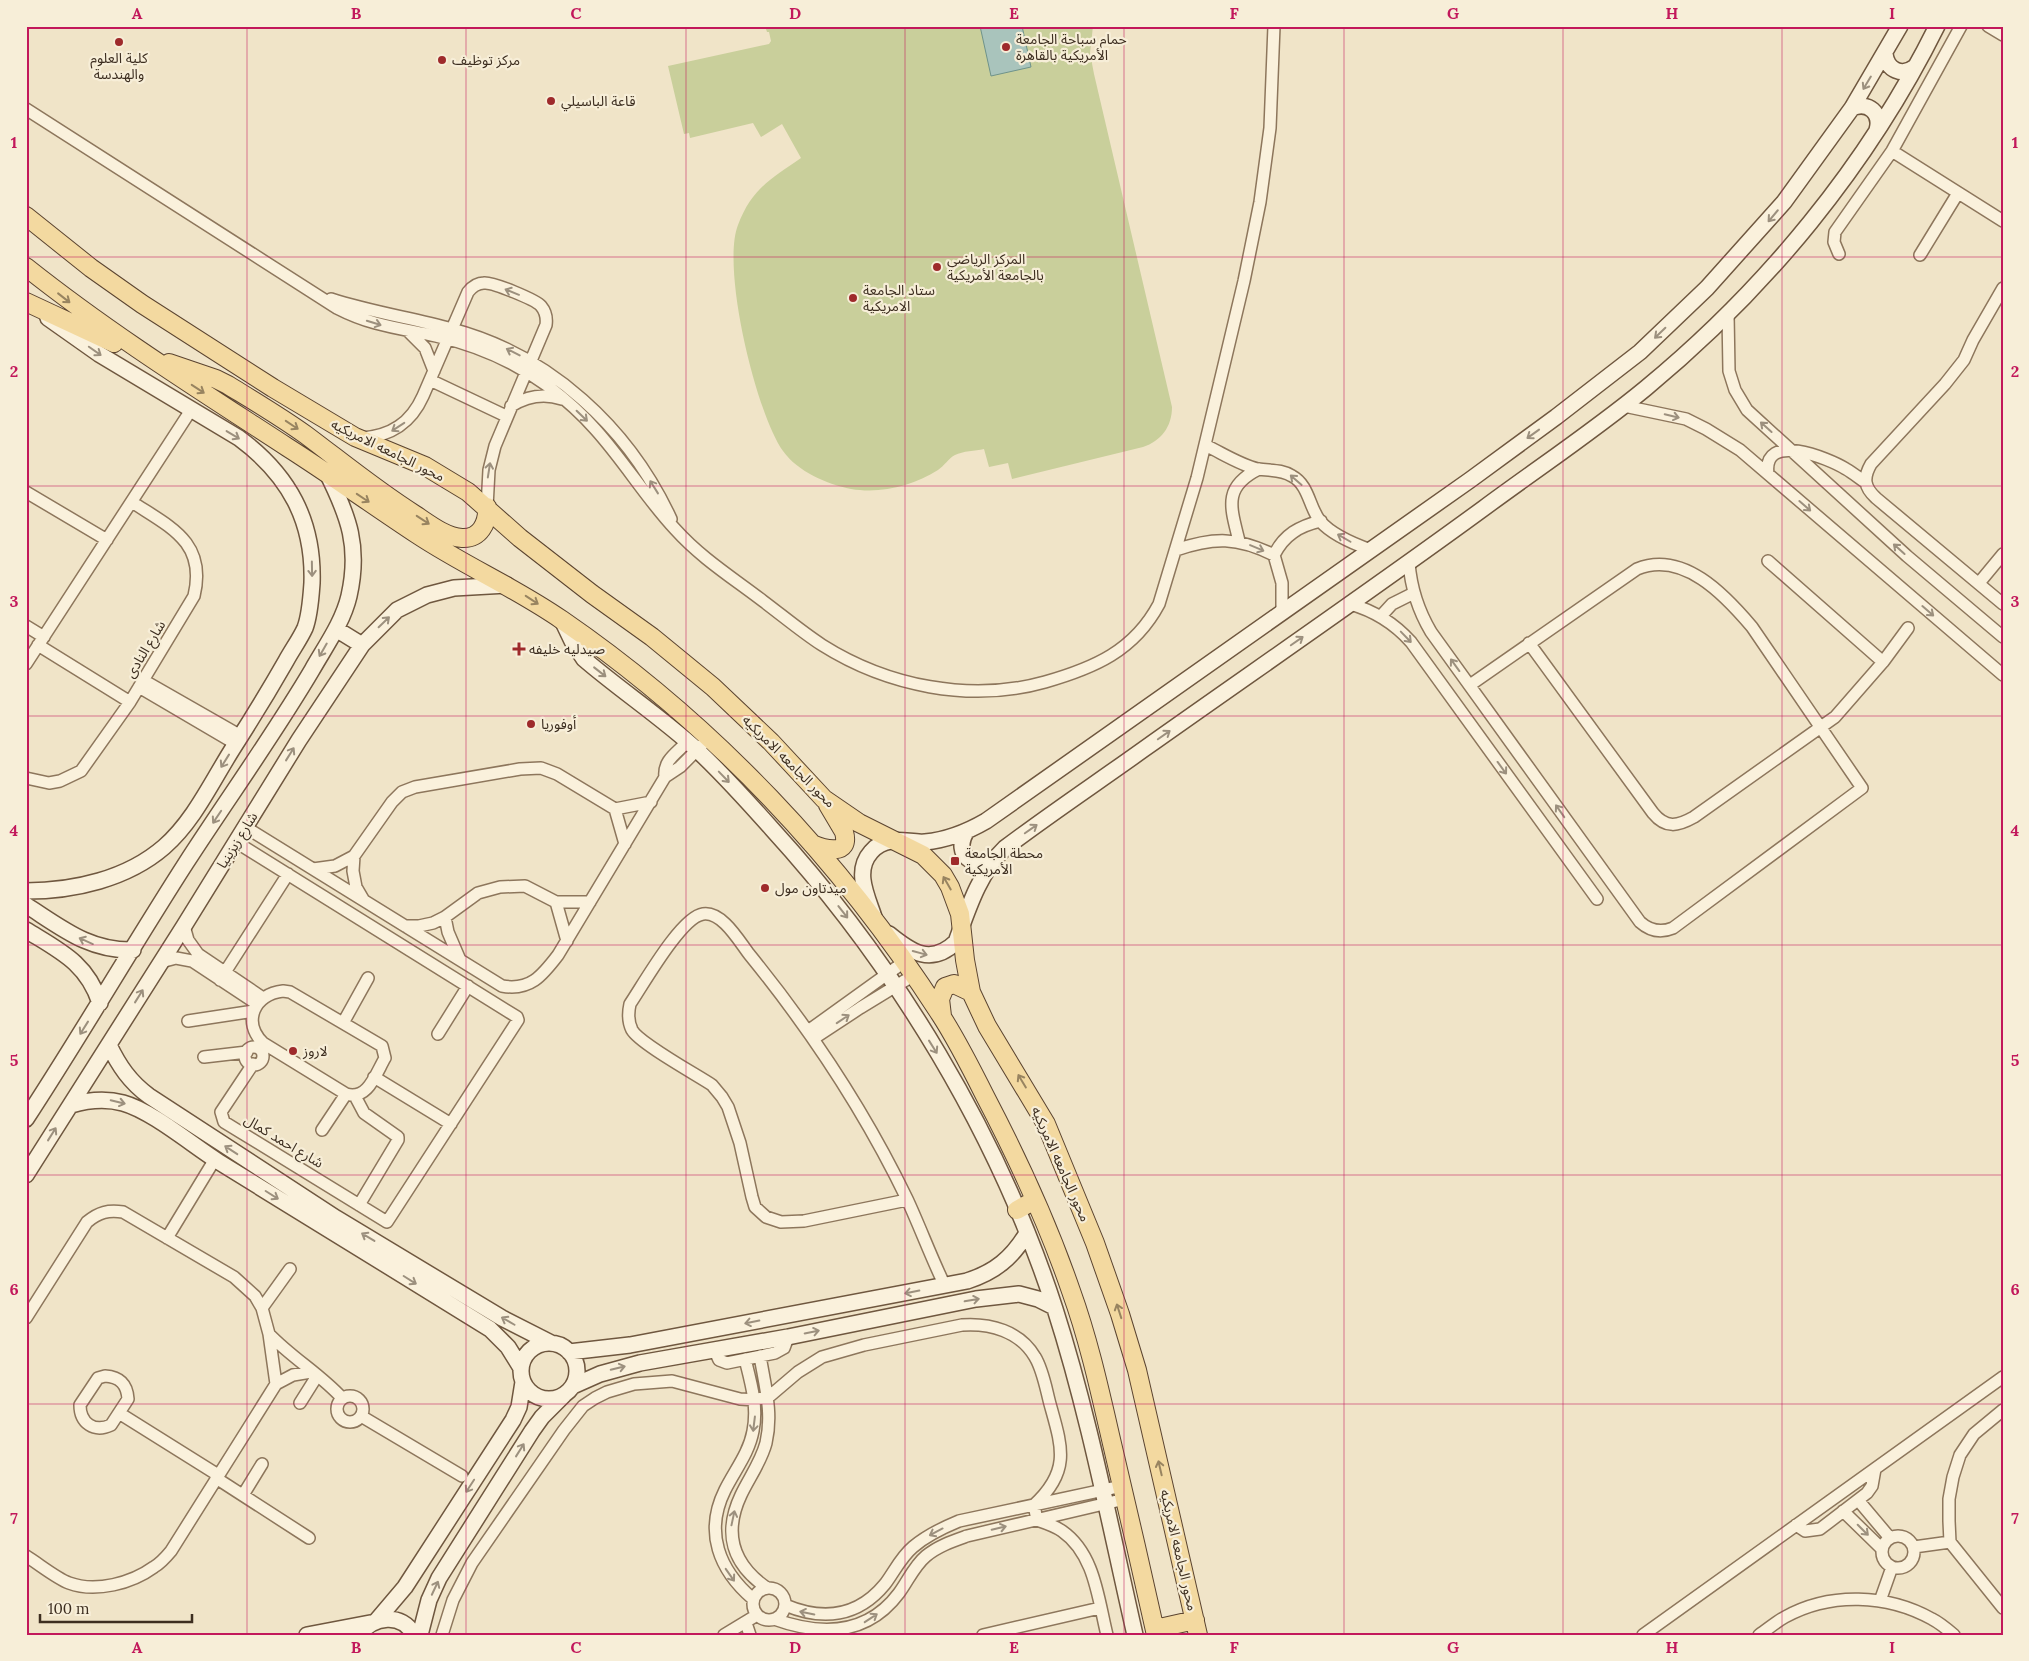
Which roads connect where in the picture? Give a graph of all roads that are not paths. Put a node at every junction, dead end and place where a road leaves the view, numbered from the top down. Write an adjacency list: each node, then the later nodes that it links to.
1 (1274, 26): 31 (street)
2 (1900, 26): 5 (street)
3 (1937, 26): 6 (street)
4 (1961, 26): 10 (street)
5 (1885, 54): 6 (street); 7 (street, one-way to 7)
6 (1915, 67): 9 (street)
7 (1852, 108): 9 (street); 45 (street, one-way to 45)
8 (26, 109): 18 (street)
9 (1877, 130): 20 (street)
10 (1892, 151): 11 (street); 14 (street)
11 (1958, 193): 13 (street); 15 (street)
12 (26, 216): 30 (main road, محور الجامعه الامريكيه)
13 (2003, 221)
14 (1839, 254)
15 (1920, 255)
16 (26, 267): 23 (main road, one-way to 23)
17 (2003, 288): 36 (street)
18 (316, 293): 21 (street, one-way to 21); 22 (street)
19 (26, 302): 23 (main road); 28 (street, one-way to 28)
20 (1728, 314): 27 (street); 32 (street, one-way to 20)
21 (407, 331): 22 (street); 25 (street)
22 (450, 334): 24 (street); 24 (street, one-way to 22); 25 (street)
23 (147, 356): 34 (main road, one-way to 34); 39 (main road, one-way to 39)
24 (528, 367): 26 (street); 29 (street); 41 (street, one-way to 24)
25 (432, 376): 29 (street); 30 (street, one-way to 30)
26 (565, 400): 29 (street); 41 (street, one-way to 41)
27 (1624, 406): 35 (street, one-way to 35); 49 (street)
28 (191, 410): 38 (street); 71 (street, one-way to 71)
29 (509, 411): 39 (street, one-way to 29)
30 (359, 438): 39 (main road, محور الجامعه الامريكيه)
31 (1205, 445): 33 (street); 44 (street)
32 (1792, 451): 35 (street); 36 (street); 61 (street, one-way to 32)
33 (1259, 469): 40 (street, one-way to 33); 43 (street)
34 (327, 473): 51 (main road, one-way to 51); 60 (street, شارع زيزينيا)
35 (1768, 474): 67 (street, one-way to 67)
36 (1865, 482): 50 (street)
37 (26, 492): 42 (street)
38 (132, 502): 42 (street); 68 (street, شارع النادى)
39 (487, 507): 80 (main road, محور الجامعه الامريكيه)
40 (1321, 521): 45 (street, one-way to 40); 47 (street)
41 (676, 530): 44 (street)
42 (107, 540): 62 (street)
43 (1239, 542): 44 (street); 47 (street, one-way to 47)
44 (1176, 550)
45 (1371, 550): 55 (street)
46 (2003, 554): 50 (street)
47 (1274, 555): 55 (street)
48 (1768, 561): 65 (street)
49 (1409, 563): 52 (street); 53 (street)
50 (1979, 583): 54 (street)
51 (508, 585): 57 (main road, one-way to 57); 64 (street, شارع زيزينيا, one-way to 51)
52 (1414, 593): 56 (street); 69 (street, one-way to 52)
53 (1350, 604): 56 (street); 94 (street, one-way to 53)
54 (2003, 604)
55 (1282, 613): 85 (street)
56 (1381, 616): 77 (street, one-way to 77)
57 (562, 620): 75 (main road); 78 (street, one-way to 78)
58 (26, 626): 62 (street)
59 (1908, 628): 65 (street)
60 (336, 629): 64 (street); 72 (street, شارع زيزينيا, one-way to 72)
61 (2003, 637)
62 (41, 641): 66 (street); 70 (street)
63 (1528, 643): 69 (street); 74 (street); 74 (street)
64 (362, 645): 84 (street, شارع زيزينيا, one-way to 64)
65 (1884, 662): 74 (street)
66 (26, 664)
67 (2003, 675)
68 (141, 683): 70 (street, شارع النادى); 76 (street)
69 (1470, 685): 73 (street)
70 (130, 702): 79 (street, شارع النادى)
71 (259, 708): 72 (street); 76 (street)
72 (282, 721): 95 (street, شارع زيزينيا, one-way to 95)
73 (1500, 727): 77 (street); 86 (street, one-way to 73)
74 (1820, 728): 92 (street)
75 (710, 737): 78 (street); 90 (main road)
76 (238, 740): 83 (street, one-way to 83)
77 (1482, 740): 91 (street, one-way to 91)
78 (692, 746): 81 (street); 120 (street, one-way to 120)
79 (26, 778)
80 (824, 799): 87 (main road, محور الجامعه الامريكيه); 90 (main road)
81 (650, 802): 82 (street); 89 (street)
82 (615, 810): 89 (street); 93 (street)
83 (186, 822): 95 (street); 99 (street)
84 (245, 827): 88 (street, شارع زيزينيا); 97 (street)
85 (966, 832): 87 (street); 94 (street)
86 (1577, 835): 91 (street); 92 (street)
87 (897, 840): 106 (street); 110 (main road, محور الجامعه الامريكيه, one-way to 87)
88 (236, 842): 98 (street); 108 (street, شارع زيزينيا)
89 (625, 844): 103 (street)
90 (811, 844): 106 (main road)
91 (1560, 848): 96 (street)
92 (1588, 851): 96 (street)
93 (354, 856): 97 (street); 101 (street)
94 (994, 858): 110 (street)
95 (186, 863): 114 (street, شارع زيزينيا)
96 (1572, 864): 100 (street)
97 (313, 870): 101 (street)
98 (288, 874): 118 (street); 121 (street)
99 (26, 891)
100 (1597, 899)
101 (364, 901): 109 (street)
102 (556, 902): 103 (street); 105 (street); 112 (street)
103 (590, 902): 112 (street)
104 (26, 905): 107 (street)
105 (445, 917): 109 (street); 115 (street)
106 (877, 924): 110 (street, one-way to 110); 117 (main road)
107 (58, 925): 113 (street); 114 (street, one-way to 107)
108 (184, 926): 116 (street, شارع زيزينيا); 118 (street)
109 (405, 926): 115 (street)
110 (961, 928): 123 (main road, محور الجامعه الامريكيه)
111 (26, 930): 113 (street)
112 (567, 941): 115 (street)
113 (46, 943): 125 (street)
114 (134, 950): 125 (street, شارع زيزينيا)
115 (461, 961)
116 (161, 962): 118 (street); 132 (street, شارع زيزينيا, one-way to 116)
117 (909, 969): 120 (street); 120 (street); 127 (main road)
118 (223, 976): 126 (street)
119 (368, 978): 129 (street)
120 (891, 980): 122 (street); 124 (street); 148 (street, one-way to 148)
121 (468, 986): 130 (street); 141 (street)
122 (866, 989): 124 (street); 131 (street)
123 (972, 992): 127 (main road); 204 (main road, محور الجامعه الامريكيه, one-way to 123)
124 (874, 1000): 131 (street, one-way to 124)
125 (100, 1003): 140 (street, شارع زيزينيا, one-way to 140)
126 (258, 1004): 128 (street); 129 (street); 133 (street)
127 (942, 1016): 146 (main road)
128 (188, 1021)
129 (343, 1023): 137 (street)
130 (438, 1034)
131 (810, 1035): 145 (street); 145 (street)
132 (109, 1045): 139 (street, شارع زيزينيا); 158 (street, one-way to 132)
133 (261, 1046): 134 (street); 136 (street); 138 (street)
134 (247, 1052): 135 (street); 136 (street)
135 (204, 1057)
136 (254, 1064): 147 (street, شارع احمد كمال)
137 (374, 1077): 138 (street); 141 (street)
138 (351, 1095): 142 (street); 147 (street)
139 (71, 1105): 143 (street, one-way to 143); 144 (street, شارع زيزينيا, one-way to 139)
140 (26, 1119)
141 (451, 1124): 147 (street, شارع احمد كمال)
142 (322, 1130)
143 (215, 1159): 150 (street); 164 (street, one-way to 164)
144 (26, 1175)
145 (907, 1200): 152 (street)
146 (1035, 1200): 148 (main road); 179 (main road)
147 (359, 1205)
148 (1017, 1210): 149 (street)
149 (1027, 1233): 152 (street); 153 (street)
150 (166, 1238): 154 (street); 155 (street)
151 (290, 1269): 154 (street)
152 (945, 1286): 160 (street, one-way to 160)
153 (1054, 1307): 157 (street, one-way to 153); 181 (street)
154 (262, 1308): 156 (street)
155 (26, 1318)
156 (269, 1334): 163 (street); 166 (street)
157 (788, 1337): 159 (street); 161 (street)
158 (551, 1344): 160 (street); 164 (street)
159 (714, 1351): 162 (street); 167 (street, one-way to 159)
160 (569, 1352): 167 (street)
161 (760, 1356): 162 (street); 168 (street)
162 (745, 1359): 170 (street)
163 (314, 1374): 166 (street); 169 (street); 171 (street)
164 (522, 1375): 167 (street); 202 (street, one-way to 202)
165 (2003, 1377): 176 (street)
166 (276, 1384): 177 (street)
167 (569, 1391): 209 (street, one-way to 167)
168 (768, 1397): 170 (street); 183 (street); 194 (street, one-way to 168)
169 (342, 1398): 174 (street); 174 (street)
170 (755, 1400): 195 (street, one-way to 195); 210 (street)
171 (300, 1403)
172 (2003, 1410): 189 (street)
173 (119, 1413): 173 (street); 177 (street)
174 (361, 1416): 178 (street)
175 (262, 1464): 180 (street)
176 (1875, 1470): 182 (street); 186 (street)
177 (217, 1476): 180 (street); 192 (street)
178 (462, 1476)
179 (1124, 1493): 181 (street); 205 (main road)
180 (243, 1496): 187 (street)
181 (1103, 1497): 183 (street); 185 (street); 215 (street)
182 (1858, 1500): 184 (street); 188 (street)
183 (1034, 1505): 185 (street); 197 (street, one-way to 197)
184 (1843, 1511): 186 (street); 191 (street, one-way to 191)
185 (1037, 1520): 198 (street); 201 (street, one-way to 185)
186 (1796, 1525): 216 (street)
187 (310, 1538)
188 (1890, 1538): 190 (street); 191 (street)
189 (1950, 1542): 190 (street); 199 (street)
190 (1914, 1547): 193 (street)
191 (1882, 1549): 193 (street)
192 (26, 1556)
193 (1892, 1567): 196 (street)
194 (767, 1588): 195 (street); 197 (street)
195 (753, 1599): 200 (street)
196 (1880, 1601): 217 (street); 218 (street)
197 (785, 1606): 201 (street)
198 (1100, 1608): 213 (street); 214 (street)
199 (2003, 1608)
200 (757, 1615): 201 (street); 203 (street)
201 (774, 1619)
202 (374, 1622): 206 (street); 207 (street); 208 (street)
203 (746, 1623): 211 (street); 212 (street)
204 (1197, 1628): 205 (main road)
205 (1155, 1632)
206 (307, 1635)
207 (359, 1635)
208 (414, 1635)
209 (420, 1635)
210 (442, 1635)
211 (724, 1635)
212 (750, 1635)
213 (983, 1635)
214 (1107, 1635)
215 (1135, 1635)
216 (1643, 1635)
217 (1759, 1635)
218 (1954, 1635)

